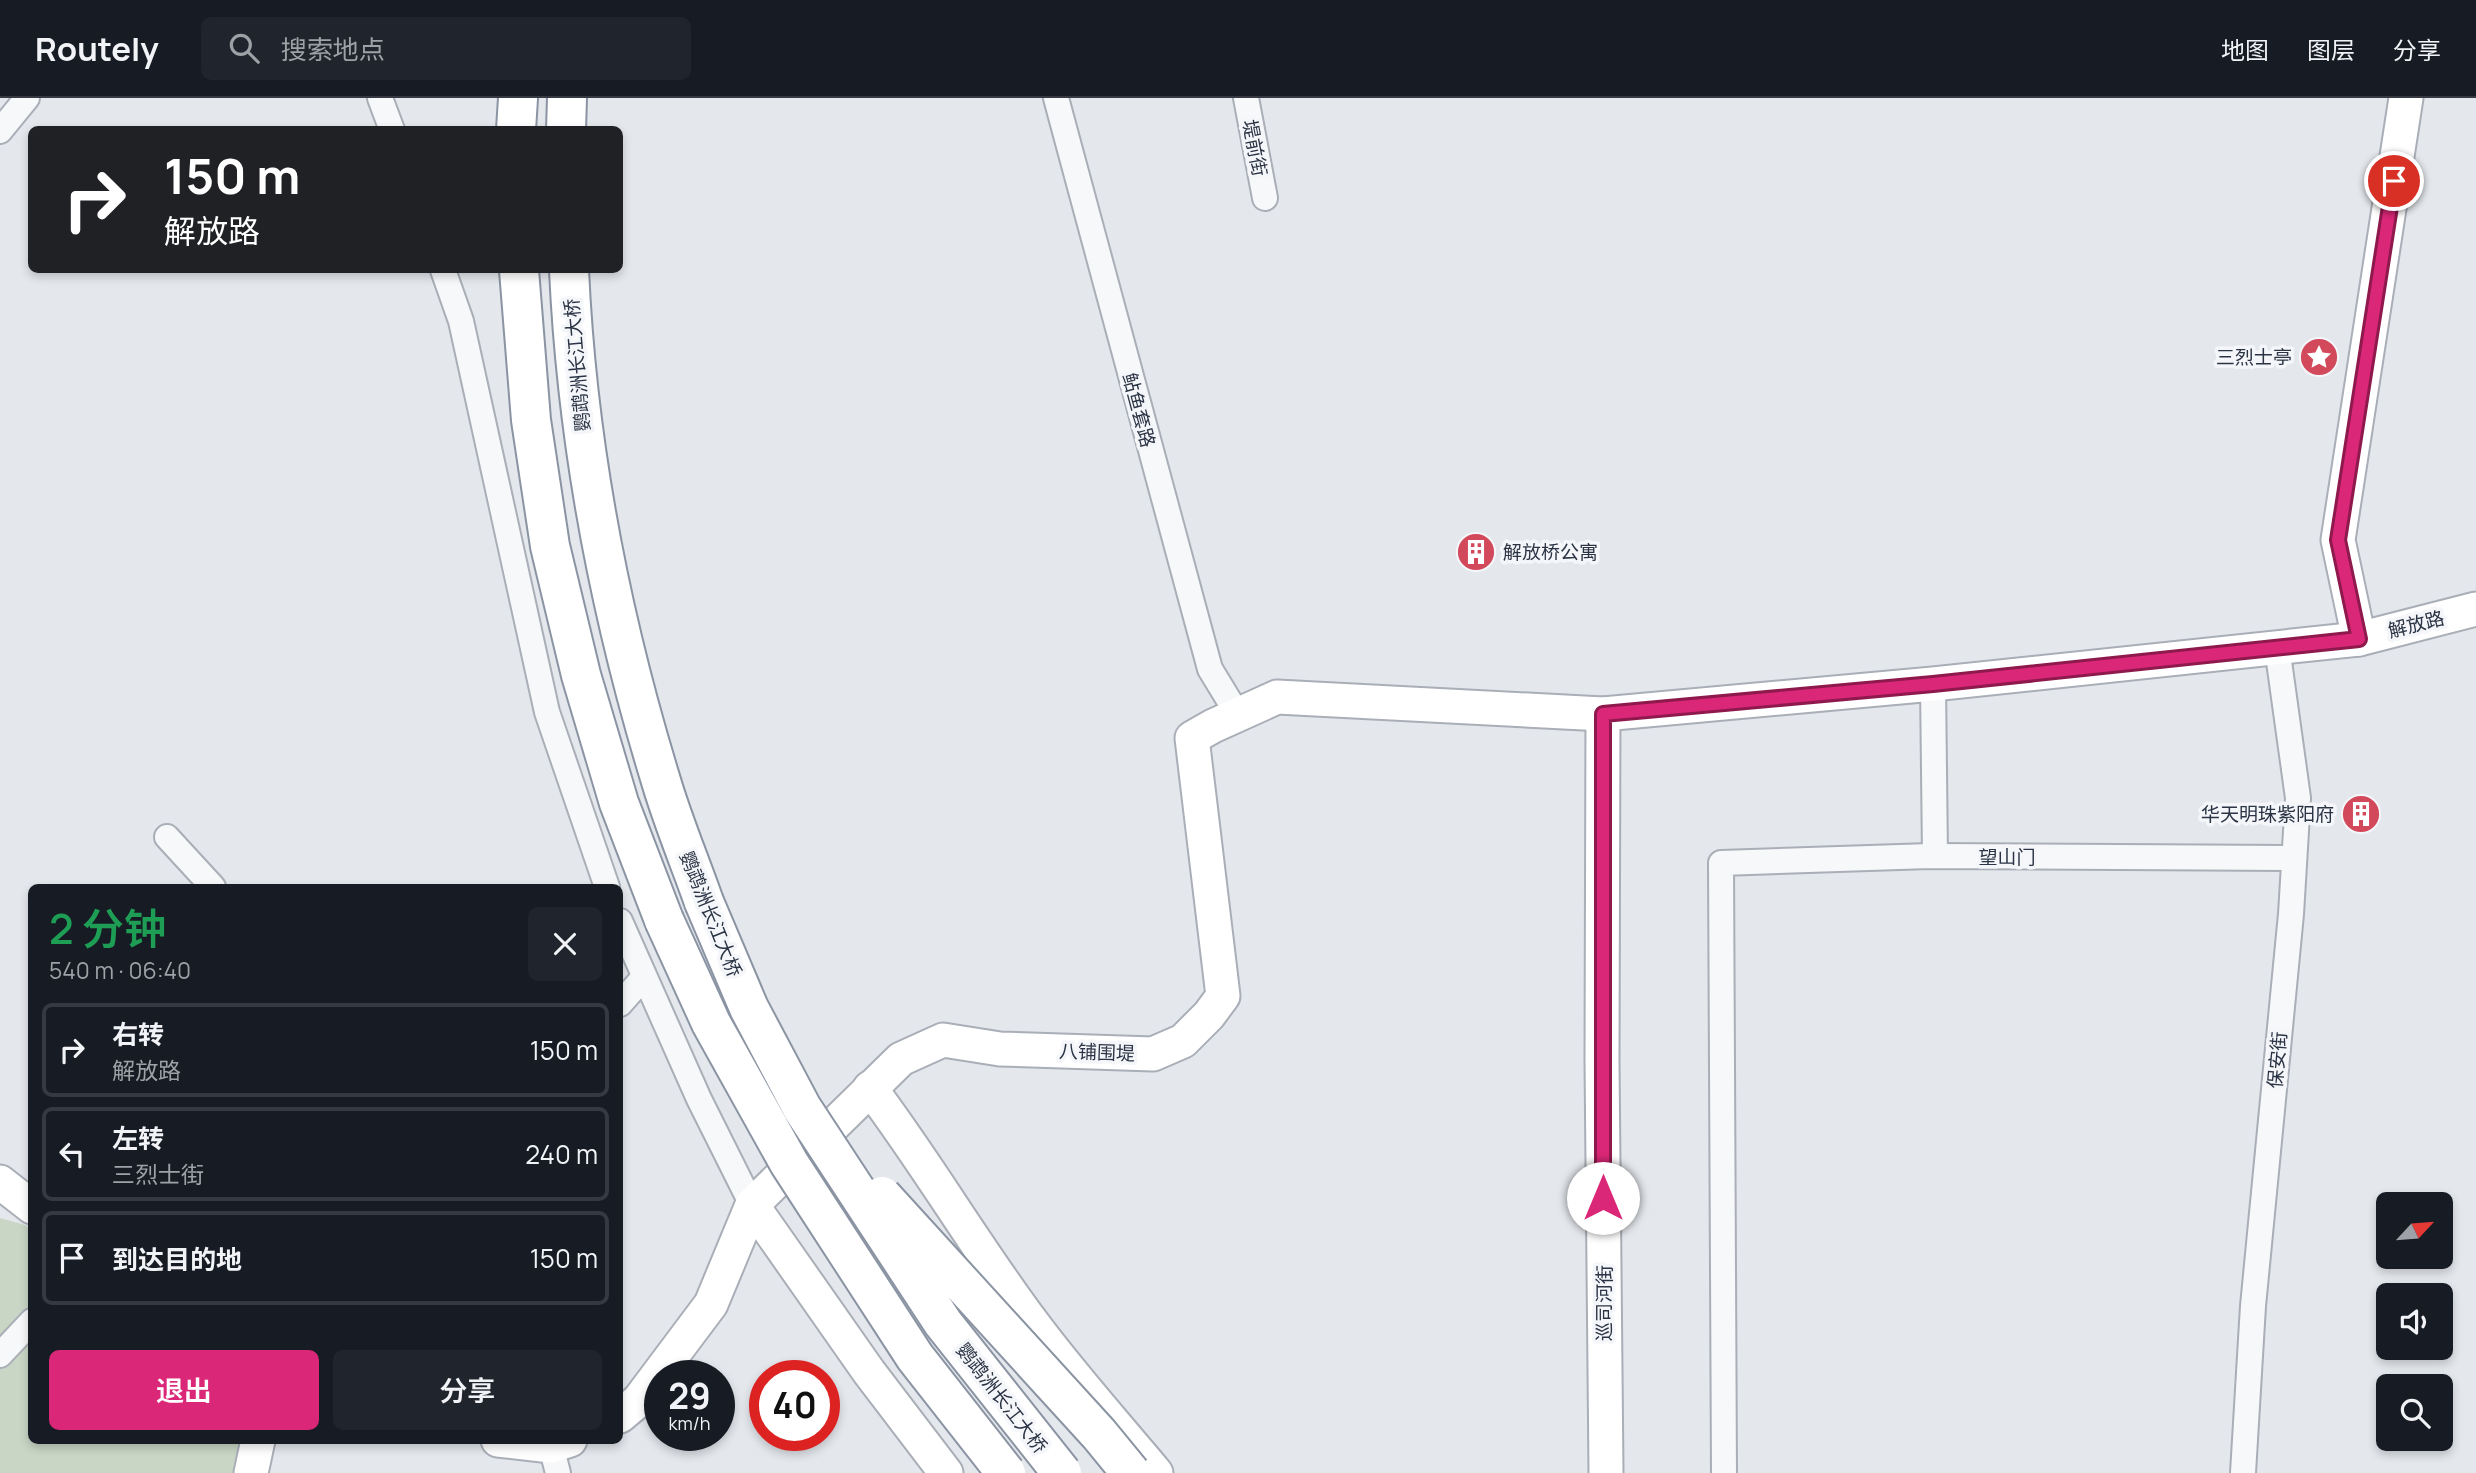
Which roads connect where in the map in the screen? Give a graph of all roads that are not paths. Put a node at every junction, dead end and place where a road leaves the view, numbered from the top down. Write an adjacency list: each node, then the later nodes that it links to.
1 (27, 98): 11 (street)
2 (380, 98): 8 (street)
3 (518, 98): 9 (highway)
4 (567, 98): 10 (highway)
5 (1056, 98): 21 (street, 鲇鱼套路)
6 (1246, 98): 12 (street, 堤前街)
7 (2406, 98): 17 (street)
8 (390, 126)
9 (516, 126)
10 (566, 126)
11 (0, 131)
12 (1265, 198)
13 (519, 273): 32 (highway, bridge)
14 (569, 273): 31 (highway, 鹦鹉洲长江大桥, bridge)
15 (446, 277): 26 (street)
16 (2476, 609): 17 (street, 解放路)
17 (2359, 639): 18 (street, 解放路)
18 (2277, 648): 19 (street, 解放路); 24 (street, 保安街)
19 (1933, 684): 20 (street, 解放路); 23 (street)
20 (1603, 714): 21 (street, 八铺围堤); 51 (street, 巡司河街)
21 (1238, 715): 30 (street, 八铺围堤)
22 (167, 837): 25 (street)
23 (1935, 856): 24 (street, 望山门); 52 (street, 望山门)
24 (2294, 858): 53 (street, 保安街)
25 (210, 884)
26 (606, 884)
27 (623, 928): 28 (street)
28 (644, 977): 29 (street); 36 (street)
29 (623, 1001)
30 (870, 1088): 36 (street, 八铺围堤); 50 (street)
31 (802, 1108): 48 (highway, 鹦鹉洲长江大桥, bridge); 49 (highway, bridge)
32 (789, 1163): 46 (highway, bridge); 47 (highway, bridge)
33 (0, 1182): 35 (street)
34 (0, 1200): 37 (street)
35 (28, 1204)
36 (751, 1205): 40 (street, 八铺围堤); 45 (street)
37 (28, 1206)
38 (28, 1325): 39 (street)
39 (0, 1355)
40 (623, 1413)
41 (257, 1444): 44 (street)
42 (517, 1444): 43 (street)
43 (560, 1453)
44 (251, 1473)
45 (946, 1473)
46 (972, 1473)
47 (1006, 1473)
48 (1062, 1473)
49 (1131, 1473)
50 (1156, 1473)
51 (1605, 1473)
52 (1724, 1473)
53 (2243, 1473)

